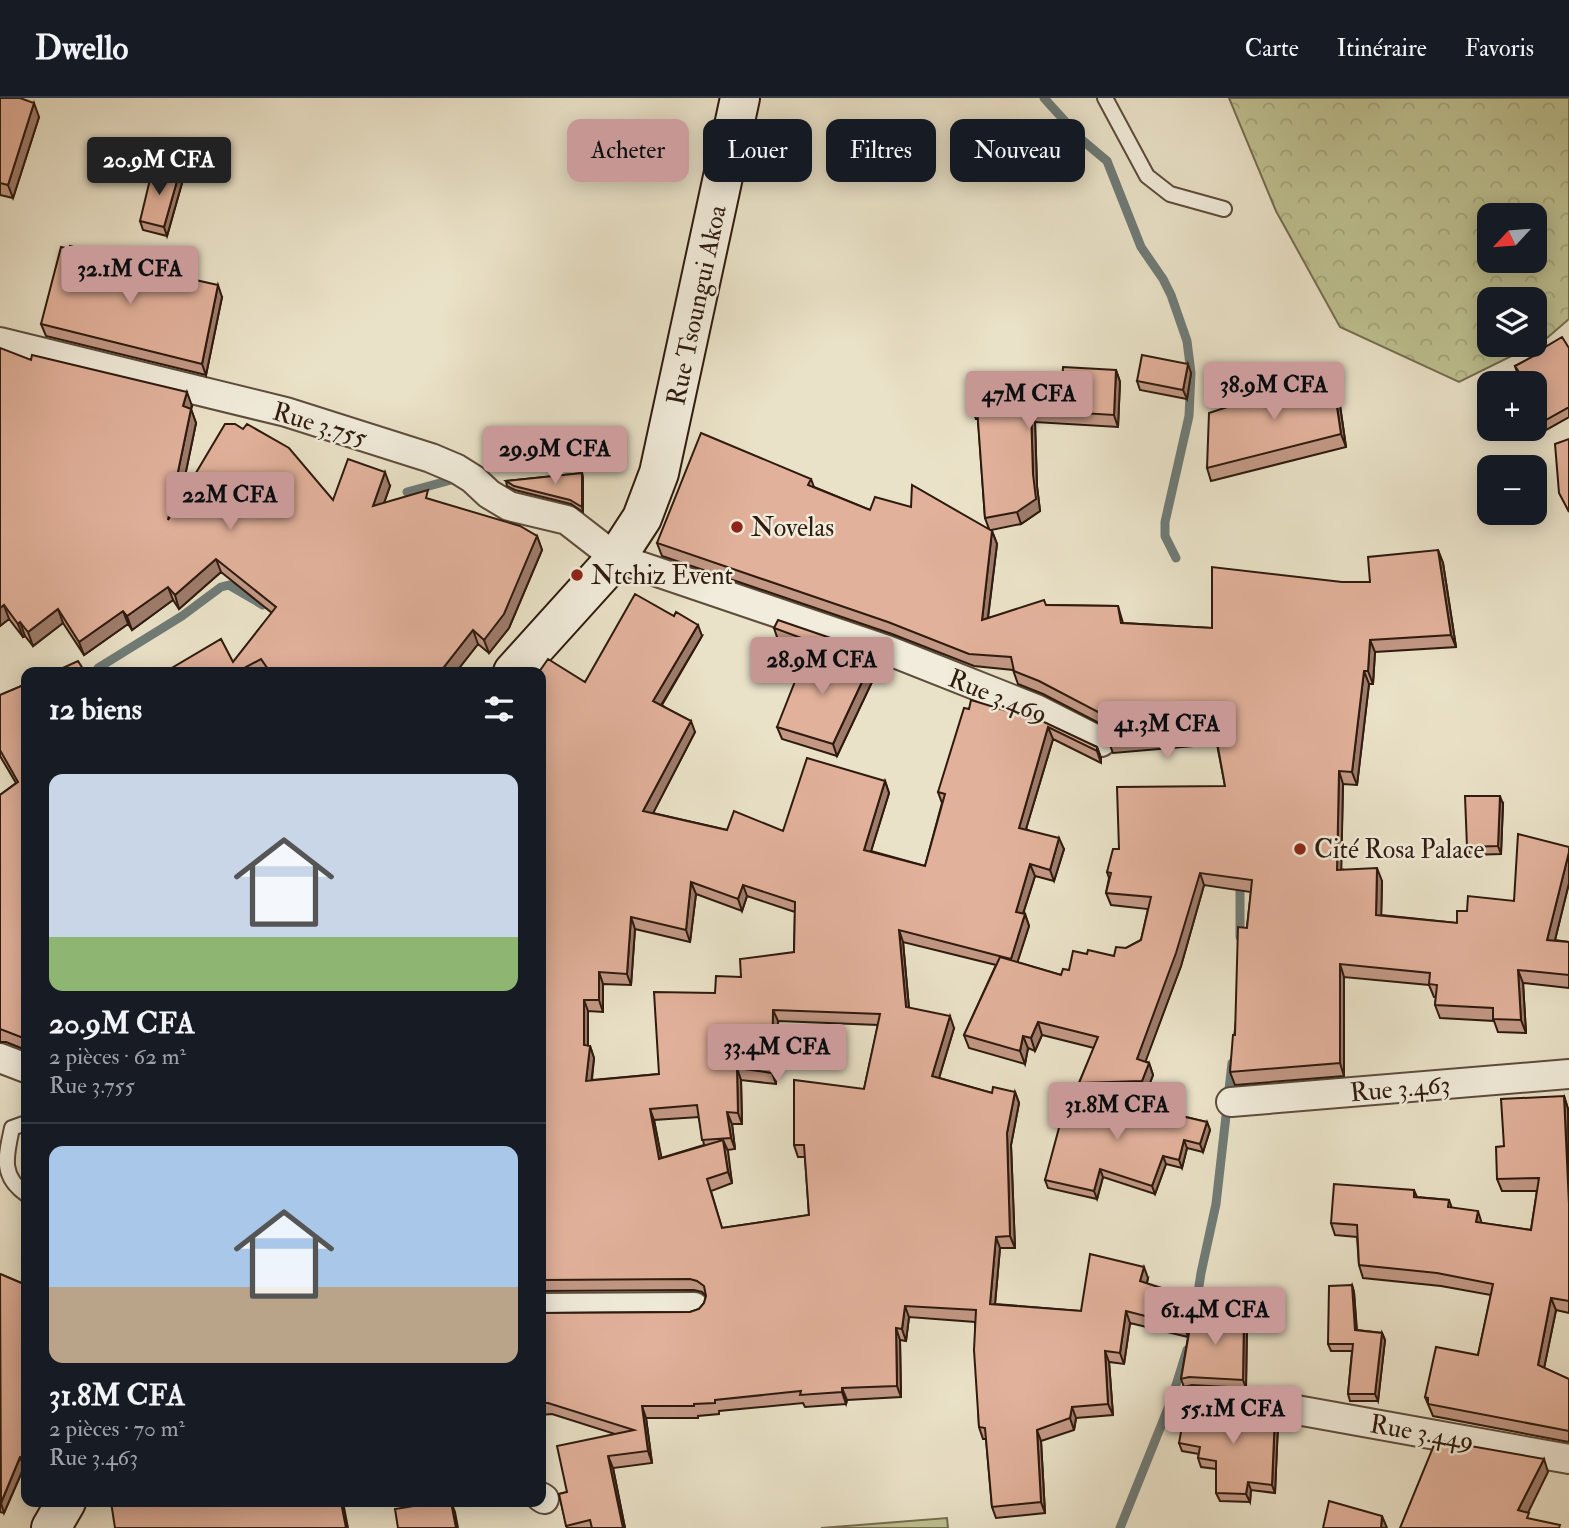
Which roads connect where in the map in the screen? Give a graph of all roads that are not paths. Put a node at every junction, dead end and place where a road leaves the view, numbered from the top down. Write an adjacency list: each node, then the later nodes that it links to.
1 (740, 98): 5 (main road, Rue Tsoungui Akoa)
2 (1105, 98): 3 (lane)
3 (1224, 209)
4 (0, 342): 5 (street, Rue 3.755)
5 (616, 558): 6 (main road, Rue Tsoungui Akoa); 7 (street, Rue 3.469)
6 (518, 667)
7 (1101, 742)
8 (0, 1058): 9 (street)
9 (21, 1066)
10 (1569, 1074): 11 (street, Rue 3.463)
11 (1231, 1102)
12 (21, 1125): 13 (lane)
13 (21, 1189)
14 (694, 1307): 15 (street)
15 (546, 1308)
16 (1191, 1402): 17 (street, Rue 3.449)
17 (1569, 1459)
18 (63, 1507): 19 (main road)
19 (51, 1528)

